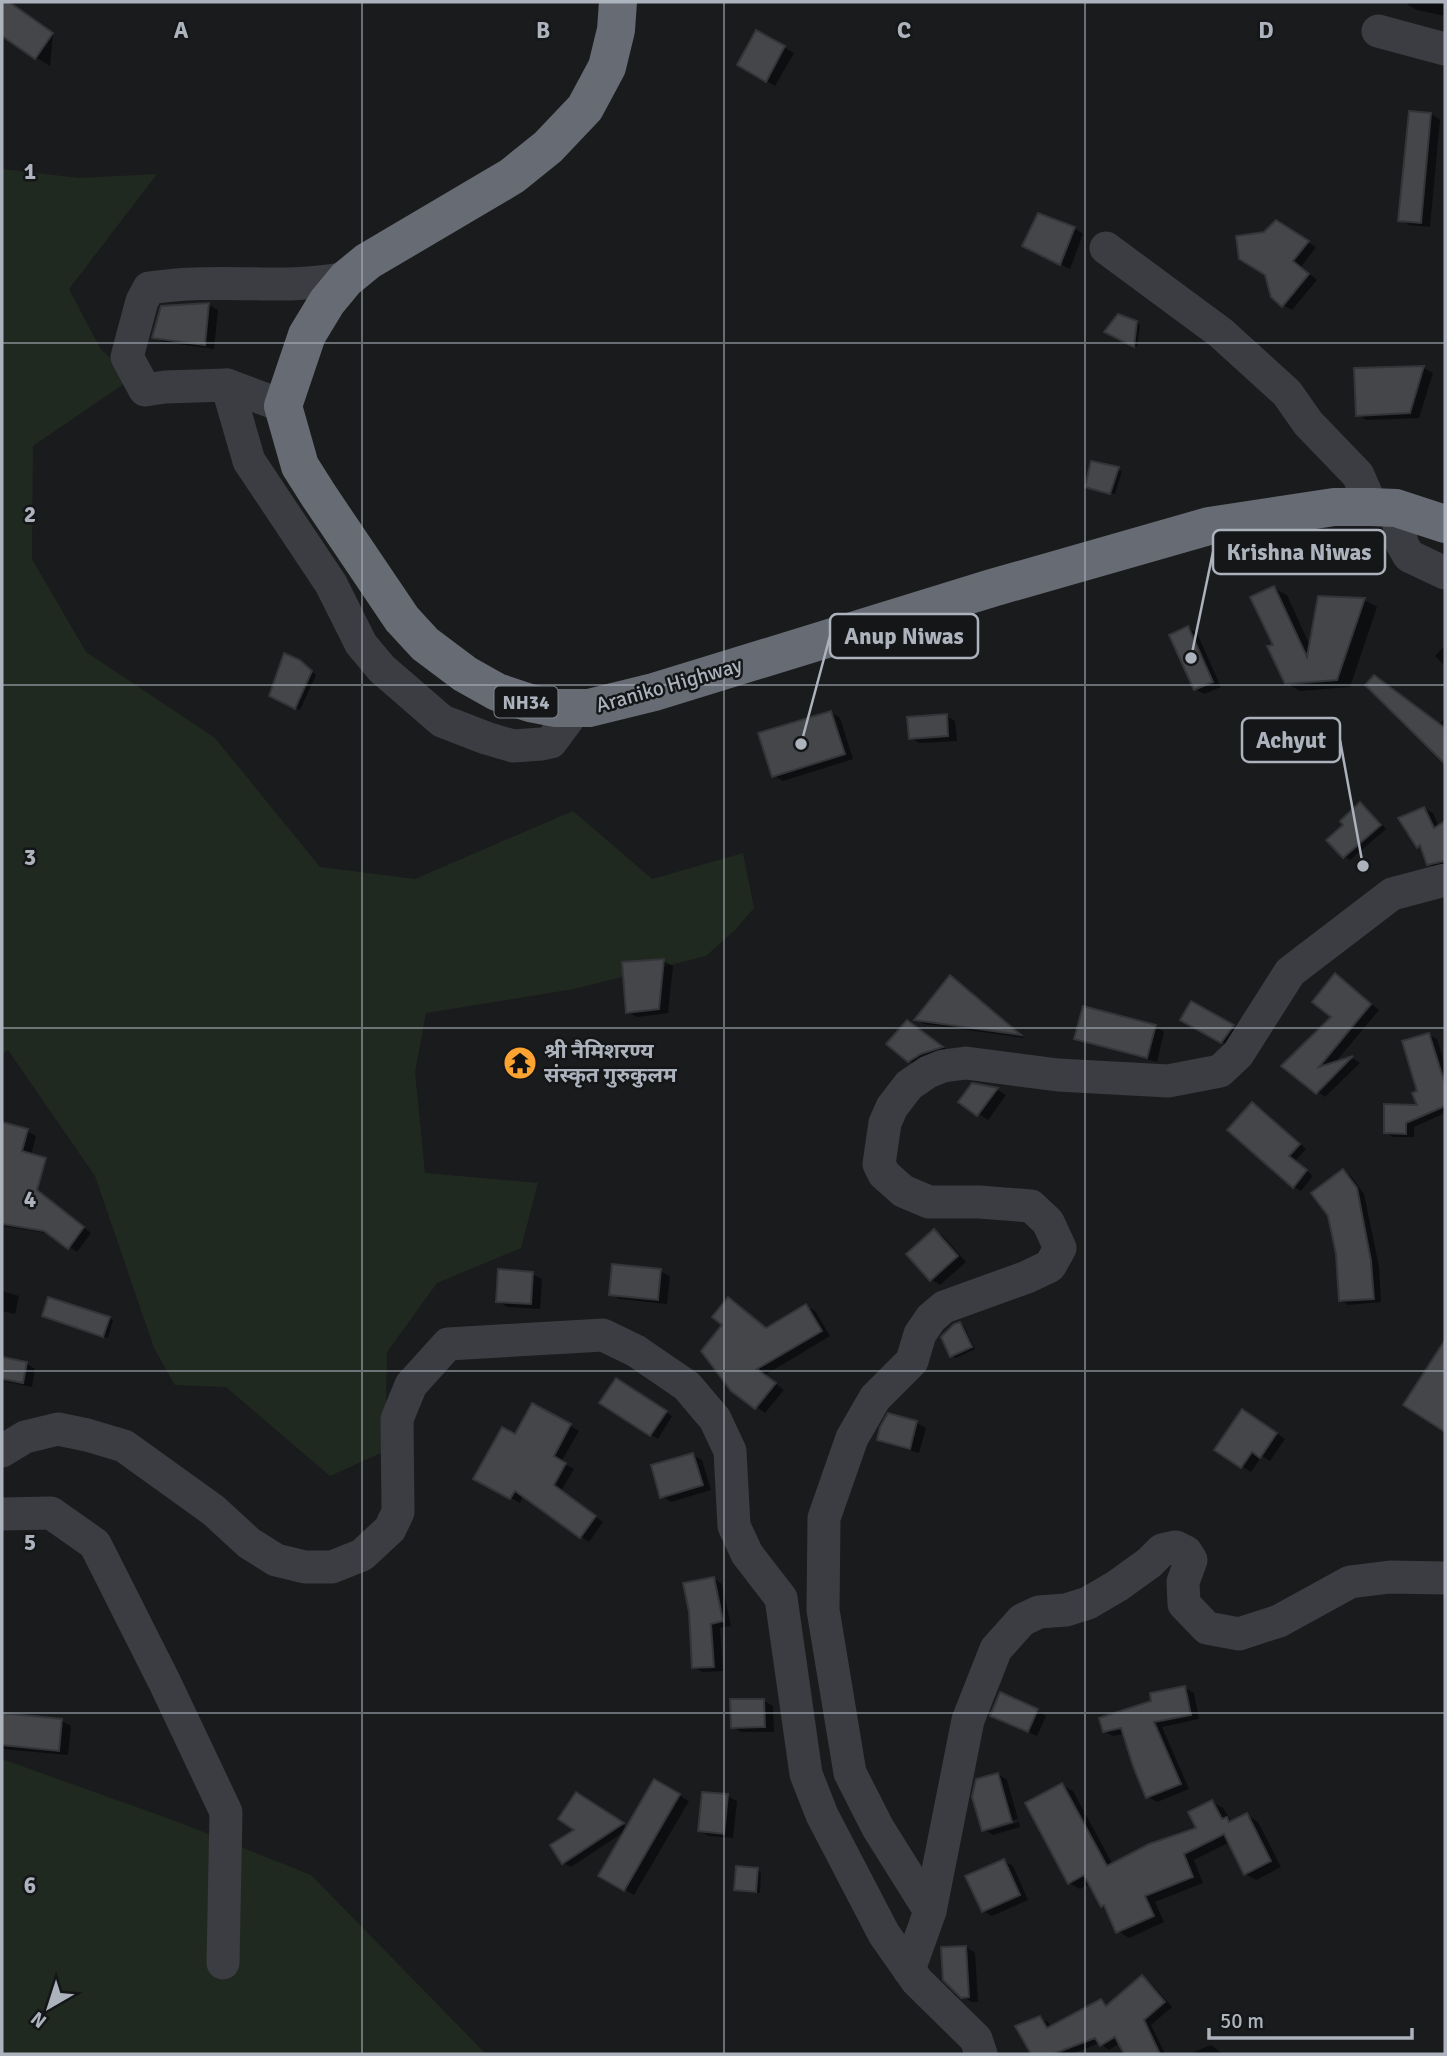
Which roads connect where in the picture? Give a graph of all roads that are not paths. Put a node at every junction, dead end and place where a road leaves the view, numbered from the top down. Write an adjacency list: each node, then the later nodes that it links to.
1 (618, 2): 5 (highway)
2 (1378, 31): 3 (street)
3 (1445, 49)
4 (1106, 248): 8 (street)
5 (346, 279): 6 (street); 7 (highway)
6 (227, 385): 7 (street); 11 (street)
7 (283, 406): 11 (highway, Araniko Highway / NH34)
8 (1384, 507): 9 (highway, Araniko Highway / NH34); 10 (street); 11 (highway, Araniko Highway / NH34)
9 (1445, 524)
10 (1445, 573)
11 (572, 708)
12 (1445, 880): 16 (street)
13 (2, 1451): 18 (street)
14 (2, 1514): 17 (street)
15 (1445, 1578): 16 (street)
16 (930, 1910): 18 (street)
17 (223, 1963)
18 (909, 1970): 19 (street)
19 (981, 2054)

